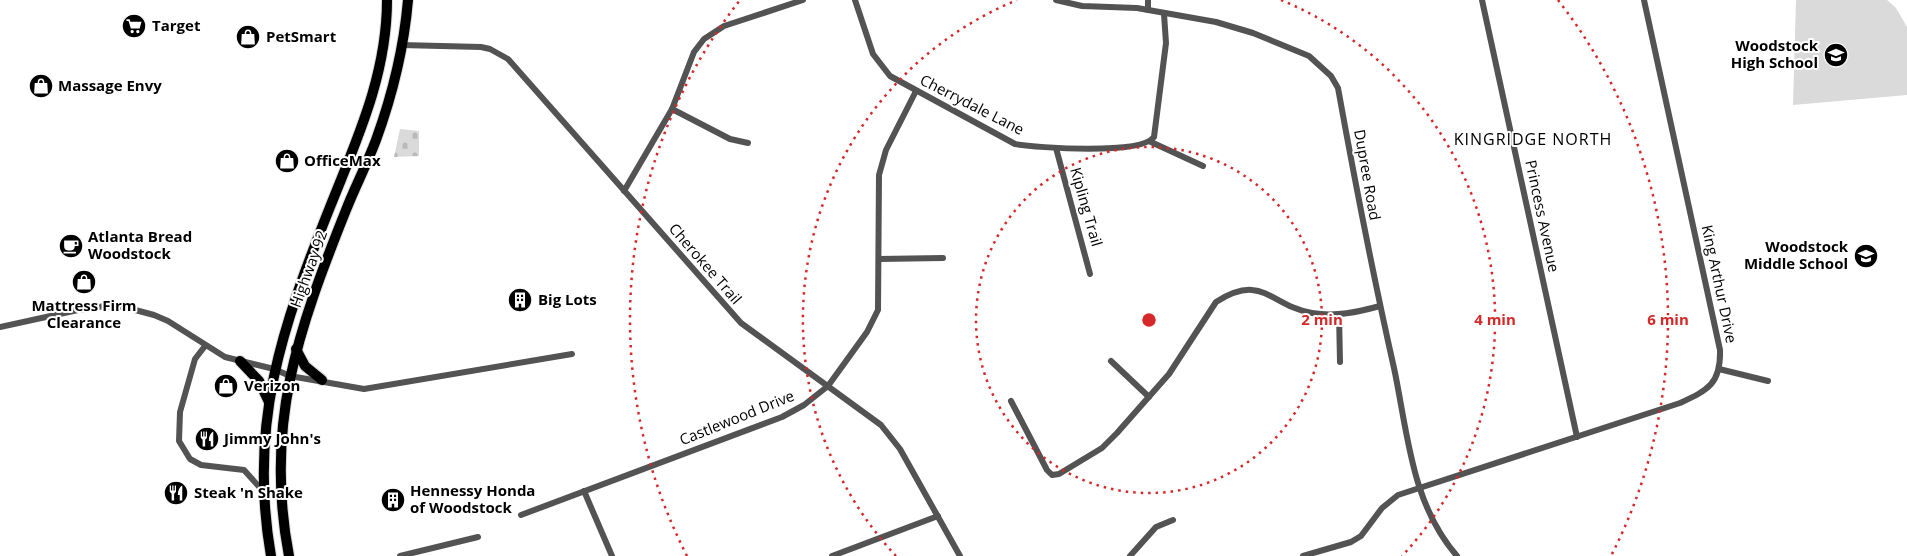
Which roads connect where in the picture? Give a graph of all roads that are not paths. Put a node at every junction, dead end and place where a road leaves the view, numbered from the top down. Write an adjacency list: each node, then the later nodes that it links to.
1 (387, 0): 31 (main road, Highway 92)
2 (408, 0): 11 (main road, Highway 92)
3 (803, 0): 13 (street)
4 (855, 0): 12 (street, Cherrydale Lane)
5 (1056, 0): 9 (street, Dupree Road)
6 (1148, 0): 9 (street)
7 (1482, 0): 40 (street, Princess Avenue)
8 (1644, 0): 32 (street, King Arthur Drive)
9 (1148, 10): 10 (street, Dupree Road)
10 (1164, 14): 14 (street); 22 (street, Dupree Road)
11 (401, 45): 18 (street, Cherokee Trail); 26 (main road, Highway 92)
12 (916, 91): 16 (street, Cherrydale Lane); 20 (street, Castlewood Drive)
13 (672, 109): 15 (street); 18 (street)
14 (1150, 142): 16 (street, Cherrydale Lane); 17 (street)
15 (748, 144)
16 (1056, 148): 21 (street, Kipling Trail)
17 (1203, 166)
18 (624, 191): 36 (street, Cherokee Trail)
19 (944, 258): 20 (street)
20 (879, 259): 36 (street, Castlewood Drive)
21 (1090, 274)
22 (1380, 306): 23 (street); 41 (street, Dupree Road)
23 (1339, 314): 30 (street); 37 (street)
24 (0, 327): 25 (street)
25 (204, 346): 28 (street); 43 (street)
26 (296, 349): 33 (main road, Highway 92); 34 (main road)
27 (572, 354): 34 (street)
28 (240, 361): 31 (street); 39 (main road)
29 (1111, 361): 37 (street)
30 (1340, 362)
31 (274, 369): 33 (street); 39 (main road, Highway 92)
32 (1719, 370): 35 (street); 40 (street)
33 (290, 376): 34 (street); 48 (main road, Highway 92)
34 (322, 380)
35 (1768, 381)
36 (828, 386): 42 (street, Castlewood Drive); 45 (street, Cherokee Trail)
37 (1149, 397): 38 (street)
38 (1011, 401)
39 (269, 402): 43 (main road, Highway 92)
40 (1577, 438): 41 (street)
41 (1420, 488): 55 (street); 56 (street, Dupree Road)
42 (584, 491): 44 (street, Castlewood Drive); 51 (street)
43 (263, 492): 49 (main road, Highway 92)
44 (521, 515)
45 (938, 516): 52 (street); 53 (street, Cherokee Trail)
46 (1173, 520): 54 (street)
47 (478, 537): 50 (street)
48 (290, 554)
49 (271, 556)
50 (400, 556)
51 (612, 556)
52 (832, 556)
53 (960, 556)
54 (1130, 556)
55 (1303, 556)
56 (1457, 556)

